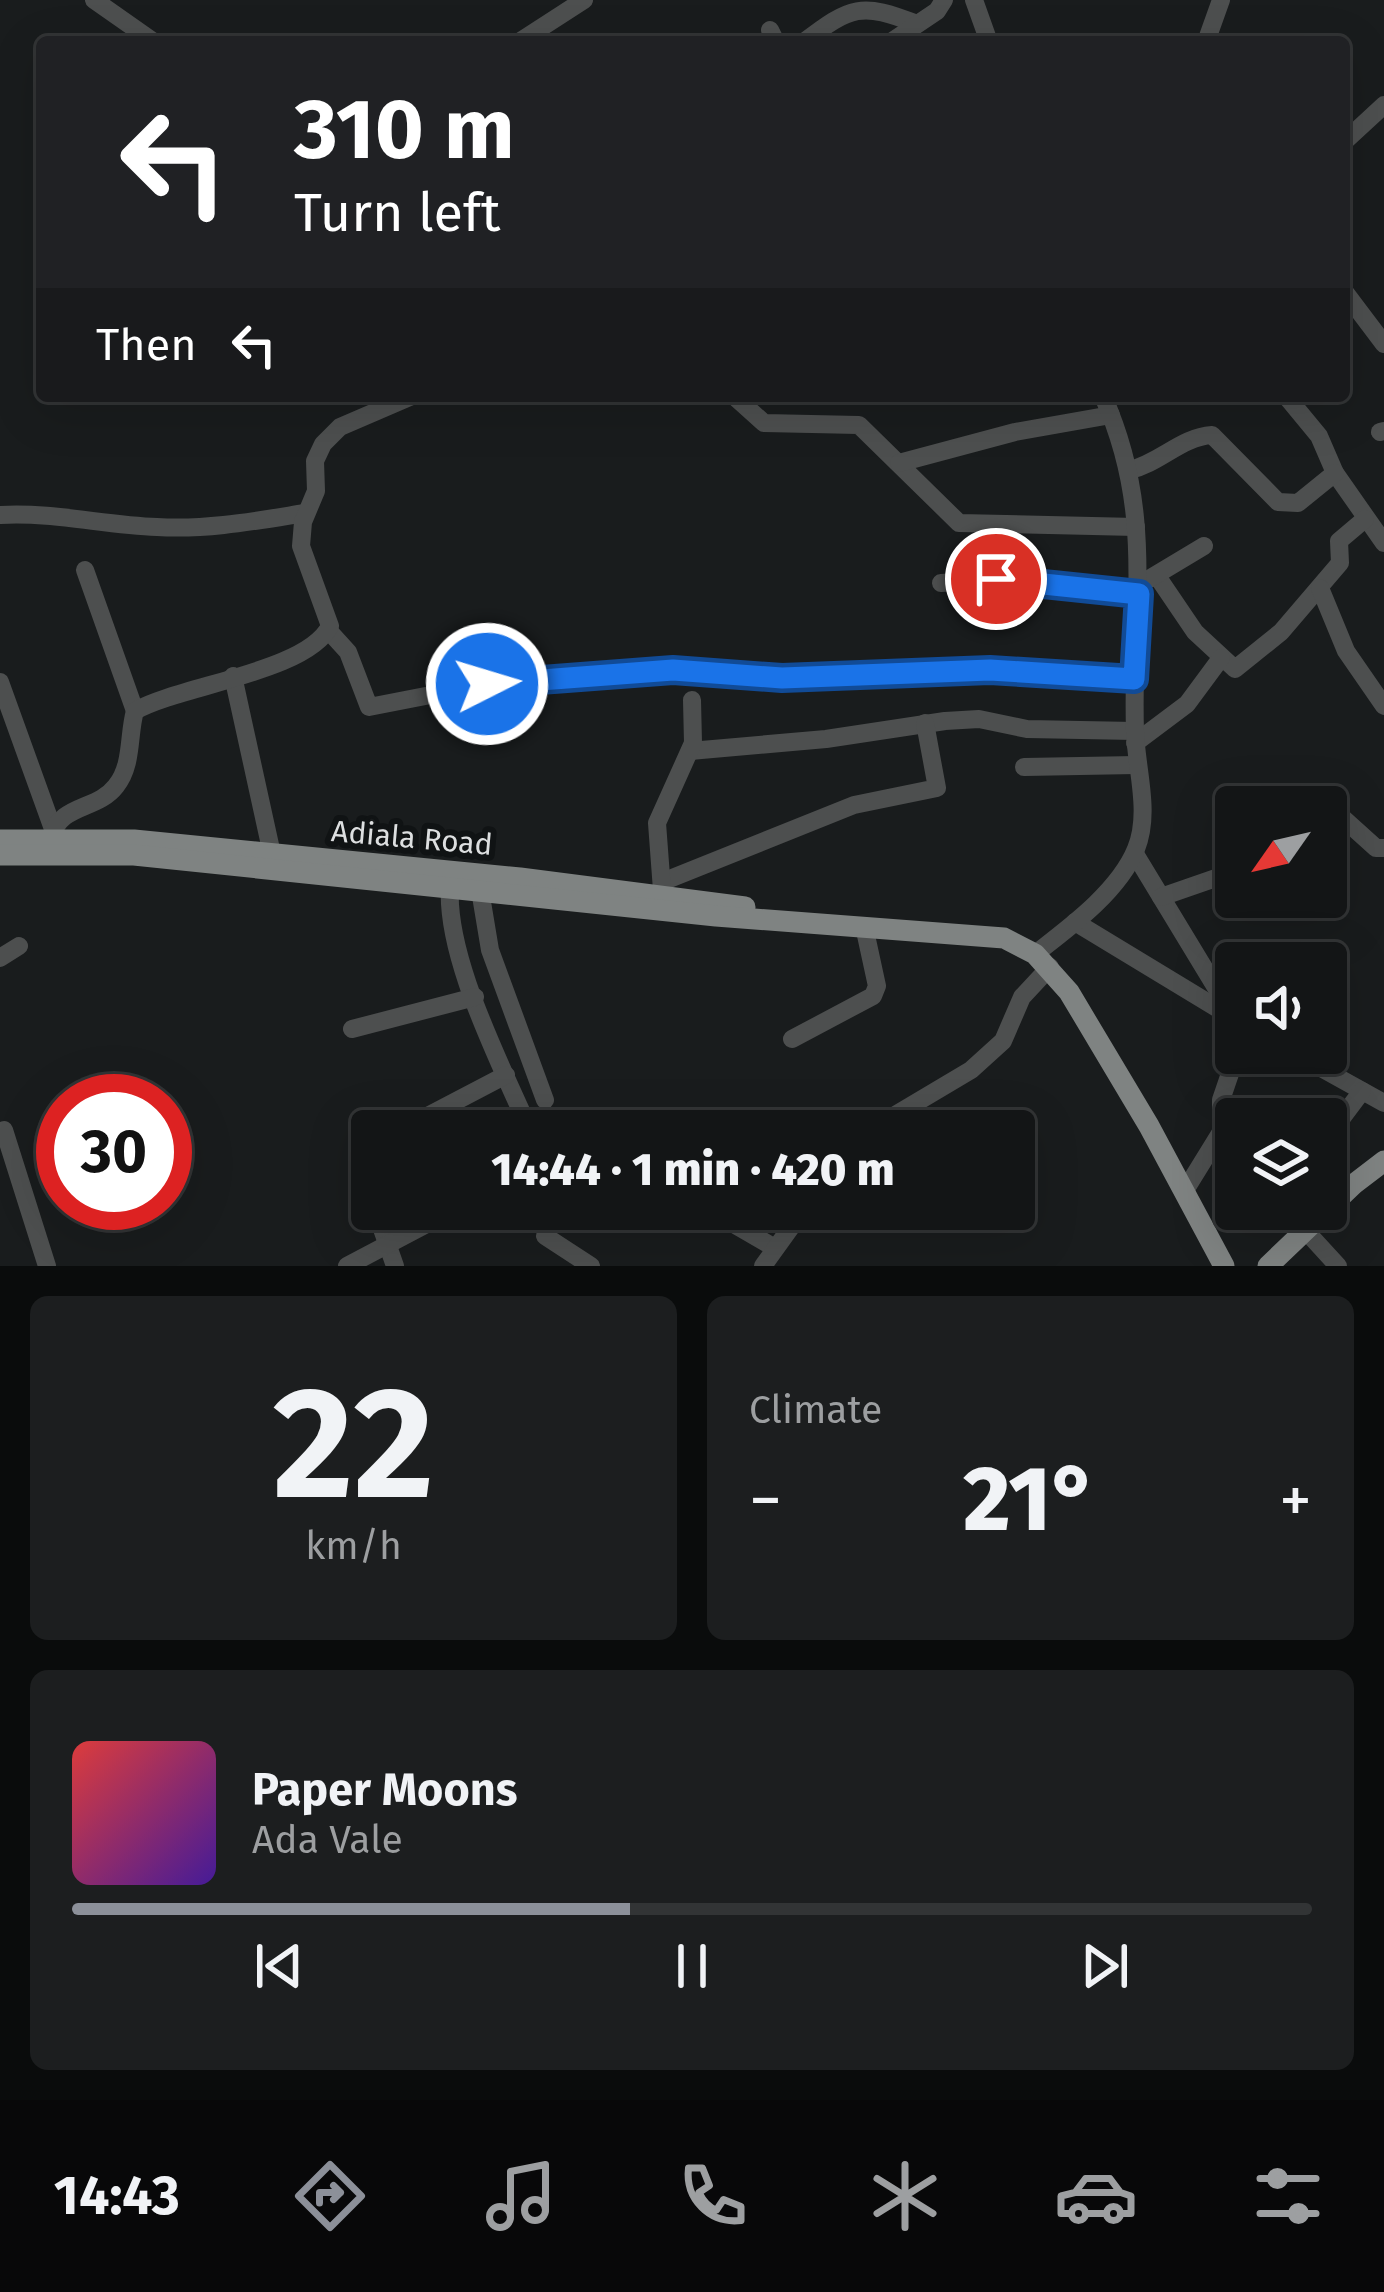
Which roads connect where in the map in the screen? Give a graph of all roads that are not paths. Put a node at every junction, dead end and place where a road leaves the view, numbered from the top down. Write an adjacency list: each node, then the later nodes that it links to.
1 (94, 0): 7 (street)
2 (584, 0): 8 (street)
3 (944, 0): 6 (street)
4 (974, 0): 11 (street)
5 (1221, 0): 12 (street)
6 (917, 25): 9 (street); 10 (street)
7 (145, 36)
8 (543, 36)
9 (813, 36)
10 (900, 36)
11 (986, 36)
12 (1208, 36)
13 (1384, 105): 14 (street)
14 (1350, 136)
15 (1350, 304): 16 (street)
16 (1384, 344)
17 (398, 402): 25 (street)
18 (741, 402): 22 (street)
19 (1105, 402): 21 (street)
20 (1291, 402): 24 (street)
21 (1111, 415): 22 (street); 23 (street)
22 (899, 464): 28 (street)
23 (1130, 470): 24 (street); 28 (street)
24 (1336, 472): 27 (street)
25 (305, 513): 26 (street); 35 (street)
26 (0, 515)
27 (1365, 519): 29 (street); 34 (street)
28 (1136, 527): 33 (street)
29 (1384, 543)
30 (1204, 546): 33 (street)
31 (85, 570): 42 (street)
32 (941, 583): 33 (street)
33 (1145, 585): 36 (street); 38 (street)
34 (1320, 588): 36 (street); 41 (street)
35 (328, 630): 37 (street); 38 (street)
36 (1221, 658): 44 (street)
37 (233, 676): 42 (street); 52 (street)
38 (1134, 679): 44 (street)
39 (0, 682): 49 (street)
40 (692, 700): 45 (street)
41 (1384, 706)
42 (135, 711): 49 (street)
43 (926, 723): 44 (street); 45 (street); 57 (street)
44 (1135, 737): 46 (street)
45 (690, 751): 57 (street)
46 (1136, 765): 47 (street); 53 (street)
47 (1024, 767)
48 (1347, 822): 51 (street)
49 (52, 834): 50 (main road, Adiala Road); 52 (main road, Adiala Road)
50 (0, 840)
51 (1384, 848)
52 (272, 854): 56 (main road, Adiala Road)
53 (1135, 854): 59 (street); 60 (street)
54 (0, 855): 56 (main road, Adiala Road)
55 (1215, 879): 59 (street)
56 (450, 880): 57 (main road, Adiala Road); 58 (main road, Adiala Road); 67 (street)
57 (662, 888): 61 (main road, Adiala Road)
58 (480, 890): 61 (main road, Adiala Road); 75 (street)
59 (1161, 898): 66 (street)
60 (1075, 922): 65 (street); 68 (street)
61 (816, 923): 62 (main road, Adiala Road)
62 (864, 926): 65 (main road, Adiala Road); 70 (street)
63 (19, 946): 64 (street)
64 (0, 958)
65 (1042, 960): 79 (street); 83 (main road)
66 (1215, 985)
67 (475, 997): 69 (street); 73 (street)
68 (1215, 1006)
69 (352, 1030)
70 (792, 1039)
71 (1230, 1074): 83 (street)
72 (1331, 1074): 74 (street)
73 (506, 1075): 77 (street); 78 (street)
74 (1361, 1091): 76 (street); 80 (street)
75 (544, 1100)
76 (1384, 1103)
77 (439, 1110)
78 (521, 1110)
79 (904, 1110)
80 (1347, 1110)
81 (4, 1130): 92 (street)
82 (1384, 1162): 84 (main road)
83 (1184, 1192): 96 (main road)
84 (1347, 1194)
85 (426, 1230): 91 (street)
86 (742, 1230): 90 (street)
87 (788, 1230): 90 (street)
88 (1305, 1230): 97 (main road); 98 (street)
89 (545, 1236): 94 (street)
90 (770, 1255): 95 (street)
91 (391, 1256): 93 (street)
92 (47, 1266)
93 (347, 1266)
94 (591, 1266)
95 (789, 1266)
96 (1224, 1266)
97 (1268, 1266)
98 (1338, 1266)

